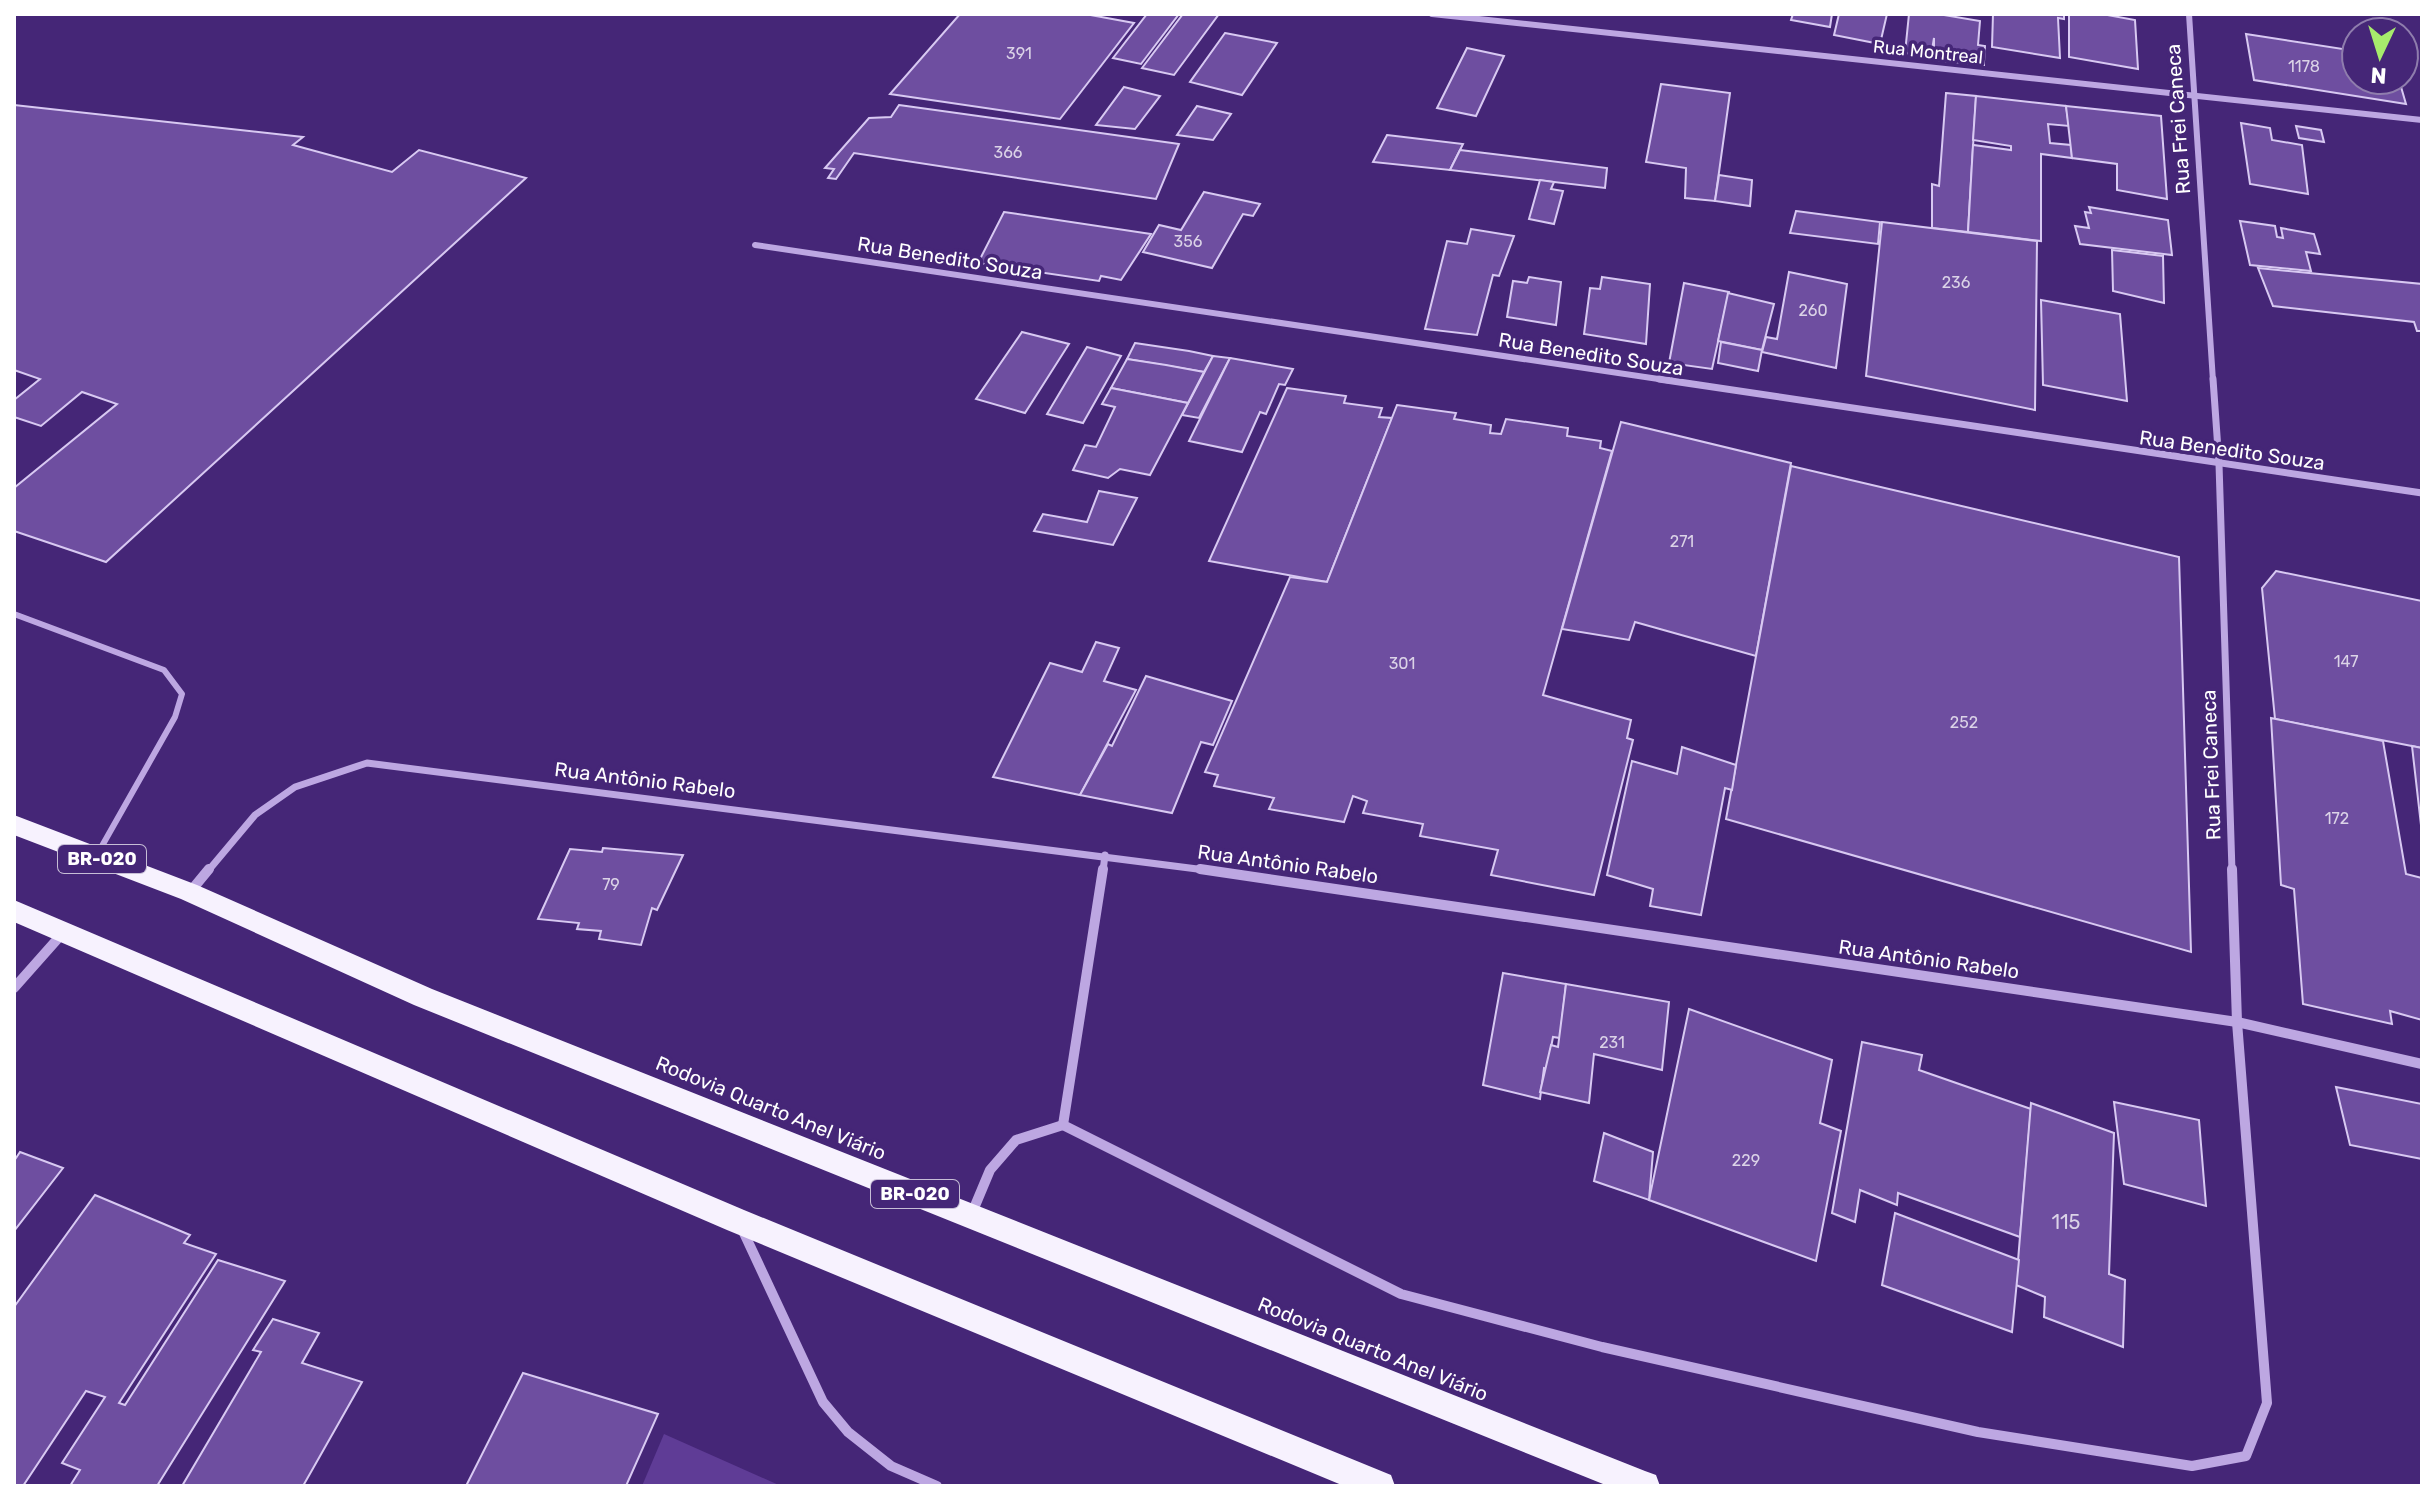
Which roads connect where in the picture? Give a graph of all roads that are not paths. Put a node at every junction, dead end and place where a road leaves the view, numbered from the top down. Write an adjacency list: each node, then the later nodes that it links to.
1 (1432, 14): 3 (street, Rua Montreal)
2 (2189, 14): 3 (street, Rua Frei Caneca)
3 (2195, 95): 4 (street, Rua Montreal); 6 (street, Rua Frei Caneca)
4 (2422, 120)
5 (755, 245): 6 (street, Rua Benedito Souza)
6 (2219, 464): 7 (street, Rua Benedito Souza); 16 (street, Rua Frei Caneca)
7 (2422, 493)
8 (14, 614): 11 (lane)
9 (14, 825): 11 (highway, Rodovia Quarto Anel Viário / BR-020)
10 (1105, 855): 12 (street, Rua Antônio Rabelo); 16 (street, Rua Antônio Rabelo); 18 (street)
11 (96, 857): 12 (highway, Rodovia Quarto Anel Viário / BR-020)
12 (189, 892): 19 (highway, Rodovia Quarto Anel Viário / BR-020)
13 (14, 911): 14 (highway)
14 (64, 931): 15 (street); 20 (highway)
15 (14, 988)
16 (2237, 1022): 17 (street, Rua Antônio Rabelo); 18 (street, Rua Frei Caneca)
17 (2422, 1064)
18 (1063, 1125): 19 (street)
19 (971, 1216): 23 (highway, Rodovia Quarto Anel Viário / BR-020)
20 (737, 1220): 21 (street); 22 (highway)
21 (937, 1486)
22 (1380, 1486)
23 (1645, 1486)

